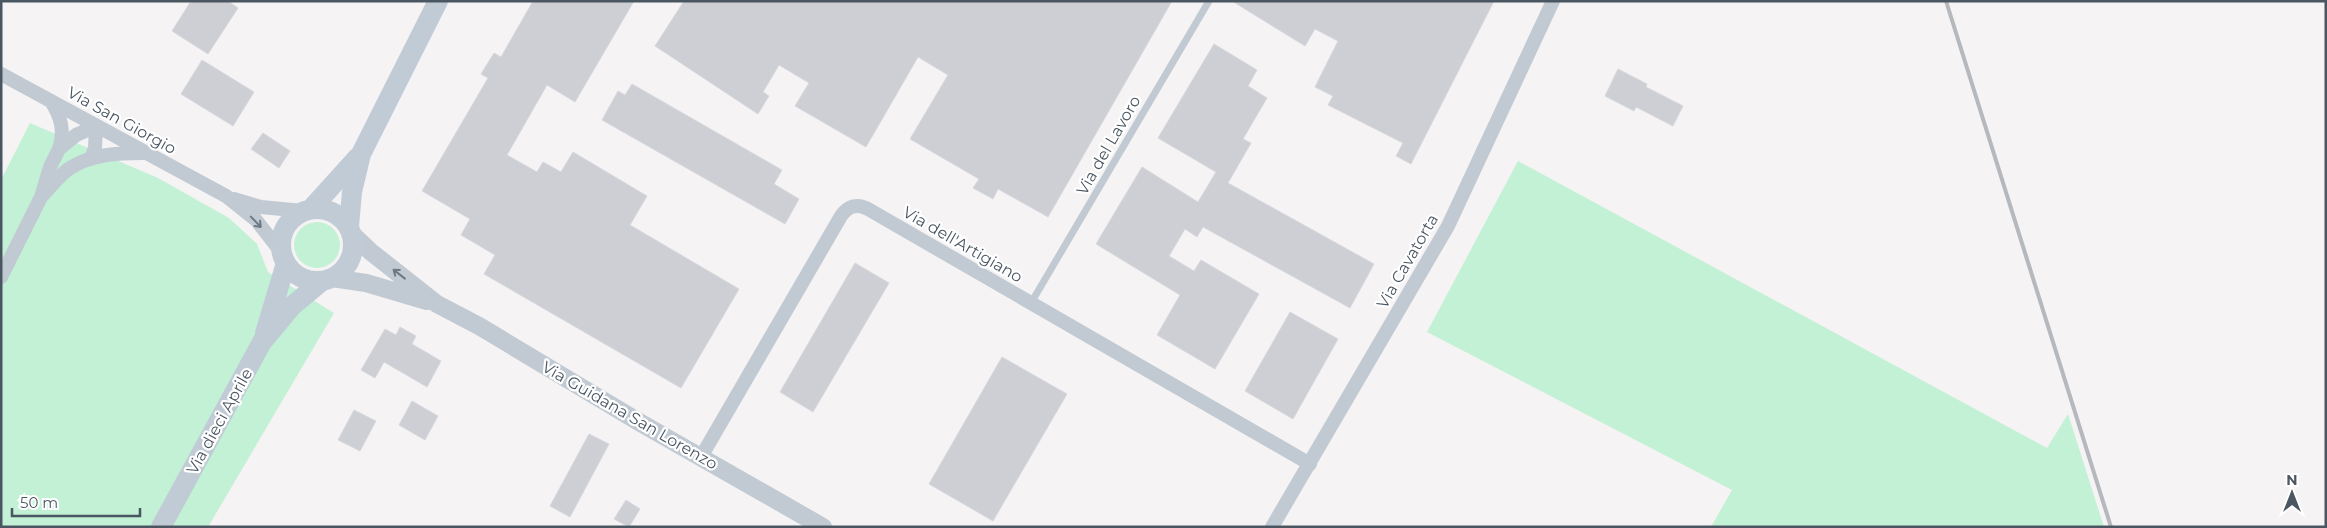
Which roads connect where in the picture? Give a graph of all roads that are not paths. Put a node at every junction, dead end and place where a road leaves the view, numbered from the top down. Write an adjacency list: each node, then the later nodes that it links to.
1 (438, 1): 9 (main road)
2 (1209, 1): 19 (lane, Via del Lavoro)
3 (1553, 1): 22 (street, Via Cavatorta)
4 (1, 74): 5 (street, Via San Giorgio)
5 (51, 101): 6 (street, Via San Giorgio); 7 (street)
6 (96, 126): 7 (street); 8 (street, Via San Giorgio); 10 (street)
7 (59, 149): 12 (street)
8 (147, 154): 10 (street); 11 (street, Via San Giorgio)
9 (361, 154): 13 (main road); 14 (main road)
10 (91, 159): 12 (street)
11 (226, 196): 13 (street, Via San Giorgio); 15 (street, Via San Giorgio, one-way to 15)
12 (41, 197): 16 (street)
13 (307, 210): 14 (main road); 15 (main road)
14 (351, 230): 17 (main road); 18 (street, one-way to 14)
15 (284, 258): 17 (main road); 20 (main road, Via dieci Aprile)
16 (1, 277)
17 (327, 279): 18 (street); 20 (main road, Via dieci Aprile)
18 (437, 304): 21 (street, Via Guidana San Lorenzo)
19 (1031, 304): 21 (street, Via dell'Artigiano); 22 (street, Via dell'Artigiano)
20 (262, 342): 23 (main road, Via dieci Aprile)
21 (700, 457): 24 (street, Via Guidana San Lorenzo)
22 (1310, 464): 25 (street, Via Cavatorta)
23 (161, 527)
24 (823, 527)
25 (1272, 527)

